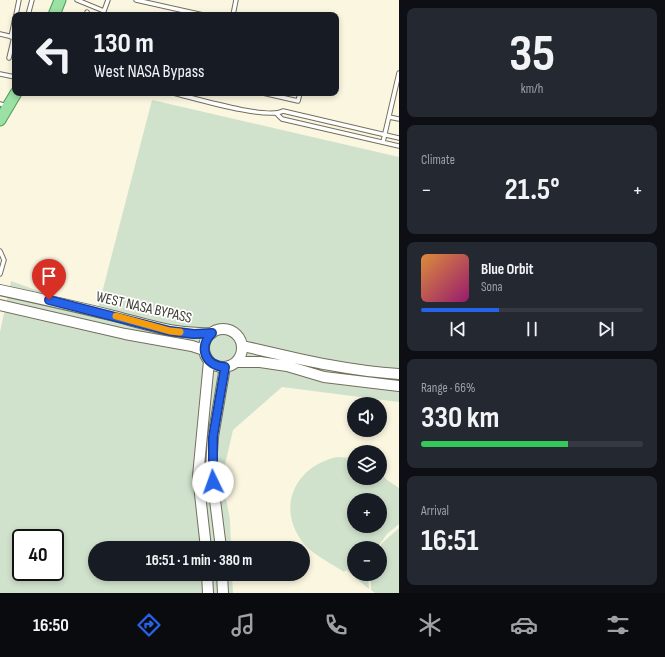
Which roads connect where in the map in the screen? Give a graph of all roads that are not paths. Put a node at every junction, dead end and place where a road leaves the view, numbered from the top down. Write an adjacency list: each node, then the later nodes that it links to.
1 (19, 0): 8 (lane)
2 (32, 0): 9 (lane)
3 (60, 0): 10 (main road)
4 (77, 0): 11 (lane)
5 (108, 0): 12 (lane)
6 (136, 0): 13 (lane)
7 (236, 0): 14 (lane)
8 (16, 12)
9 (29, 12)
10 (55, 12)
11 (102, 12)
12 (104, 12)
13 (189, 12)
14 (233, 12)
15 (0, 34): 16 (lane)
16 (12, 37)
17 (12, 42): 18 (lane)
18 (9, 58)
19 (399, 73): 28 (lane)
20 (0, 74): 21 (lane)
21 (12, 76)
22 (13, 96): 26 (main road)
23 (185, 96): 27 (lane)
24 (276, 96): 25 (lane)
25 (299, 96)
26 (4, 105): 30 (main road)
27 (277, 114): 31 (lane); 33 (lane)
28 (389, 117): 29 (lane); 31 (lane)
29 (399, 119)
30 (0, 120)
31 (385, 135): 32 (lane); 33 (lane)
32 (399, 138)
33 (383, 142): 34 (lane)
34 (399, 146)
35 (0, 251): 36 (lane)
36 (0, 274)
37 (0, 290): 39 (street, WEST NASA BYPASS)
38 (0, 305): 41 (street, WEST NASA BYPASS)
39 (212, 333): 40 (street, WEST NASA BYPASS); 41 (street, WEST NASA BYPASS)
40 (243, 346): 43 (street); 45 (street)
41 (204, 350): 42 (street)
42 (209, 361): 44 (street); 47 (street)
43 (236, 362): 44 (street); 46 (street)
44 (225, 367): 48 (street)
45 (399, 374)
46 (399, 386)
47 (205, 541)
48 (220, 541)
49 (207, 581): 51 (street)
50 (222, 581): 52 (street)
51 (208, 593)
52 (222, 593)

